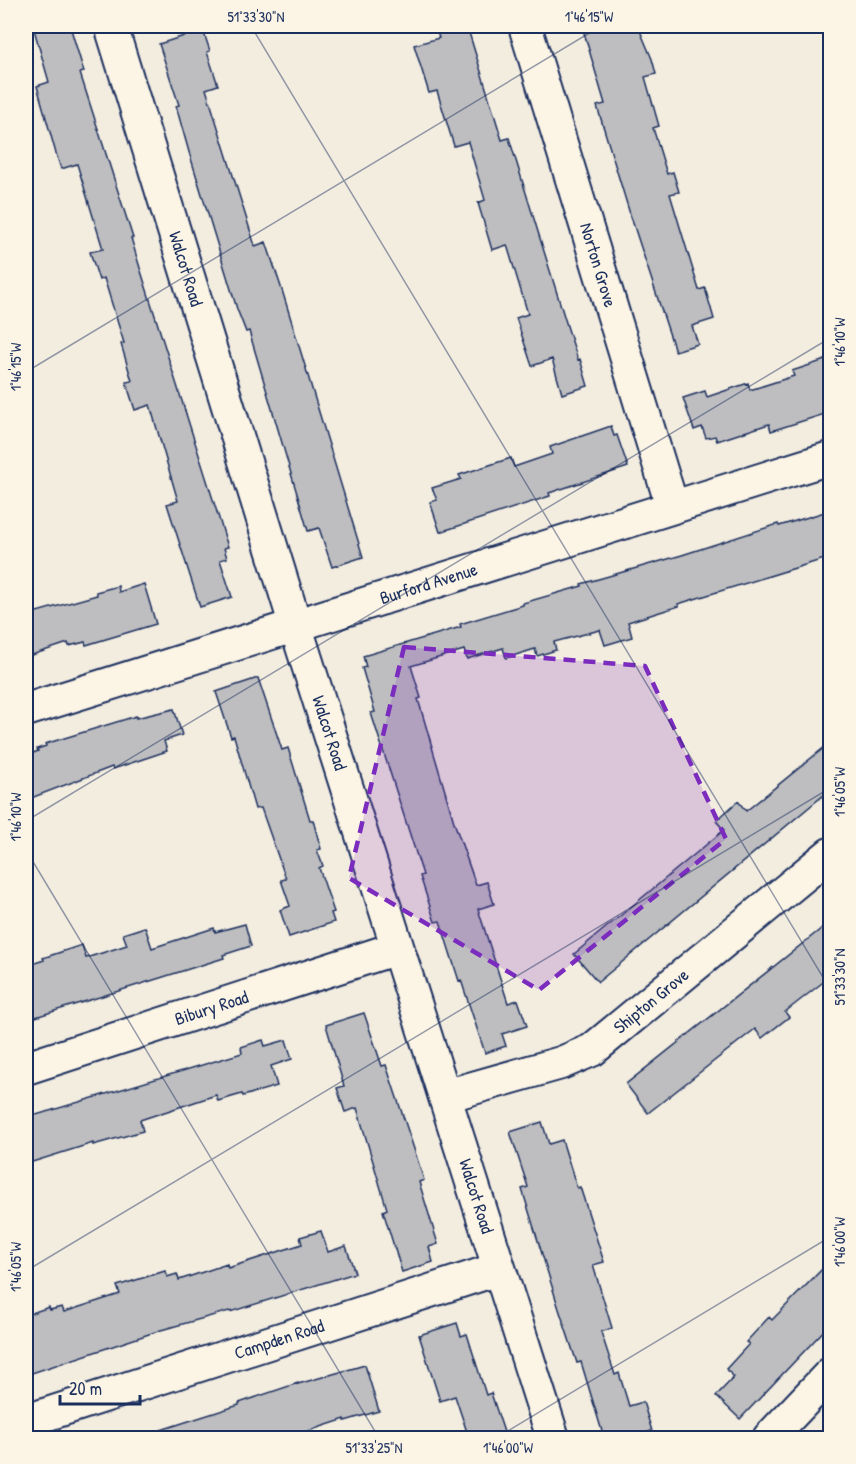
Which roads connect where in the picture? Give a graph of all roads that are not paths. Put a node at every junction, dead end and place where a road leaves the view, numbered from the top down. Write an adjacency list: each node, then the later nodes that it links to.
1 (111, 26): 5 (street, Walcot Road)
2 (525, 26): 4 (street, Norton Grove)
3 (831, 458): 4 (street, Burford Avenue)
4 (672, 506): 5 (street, Burford Avenue)
5 (296, 626): 6 (street, Burford Avenue); 8 (street, Walcot Road)
6 (26, 710)
7 (831, 854): 10 (street, Shipton Grove)
8 (397, 948): 9 (street, Bibury Road); 10 (street, Walcot Road)
9 (26, 1068)
10 (445, 1096): 11 (street, Walcot Road)
11 (498, 1269): 13 (street, Campden Road); 14 (street, Walcot Road)
12 (831, 1374): 15 (street)
13 (26, 1421)
14 (553, 1438)
15 (769, 1438)

